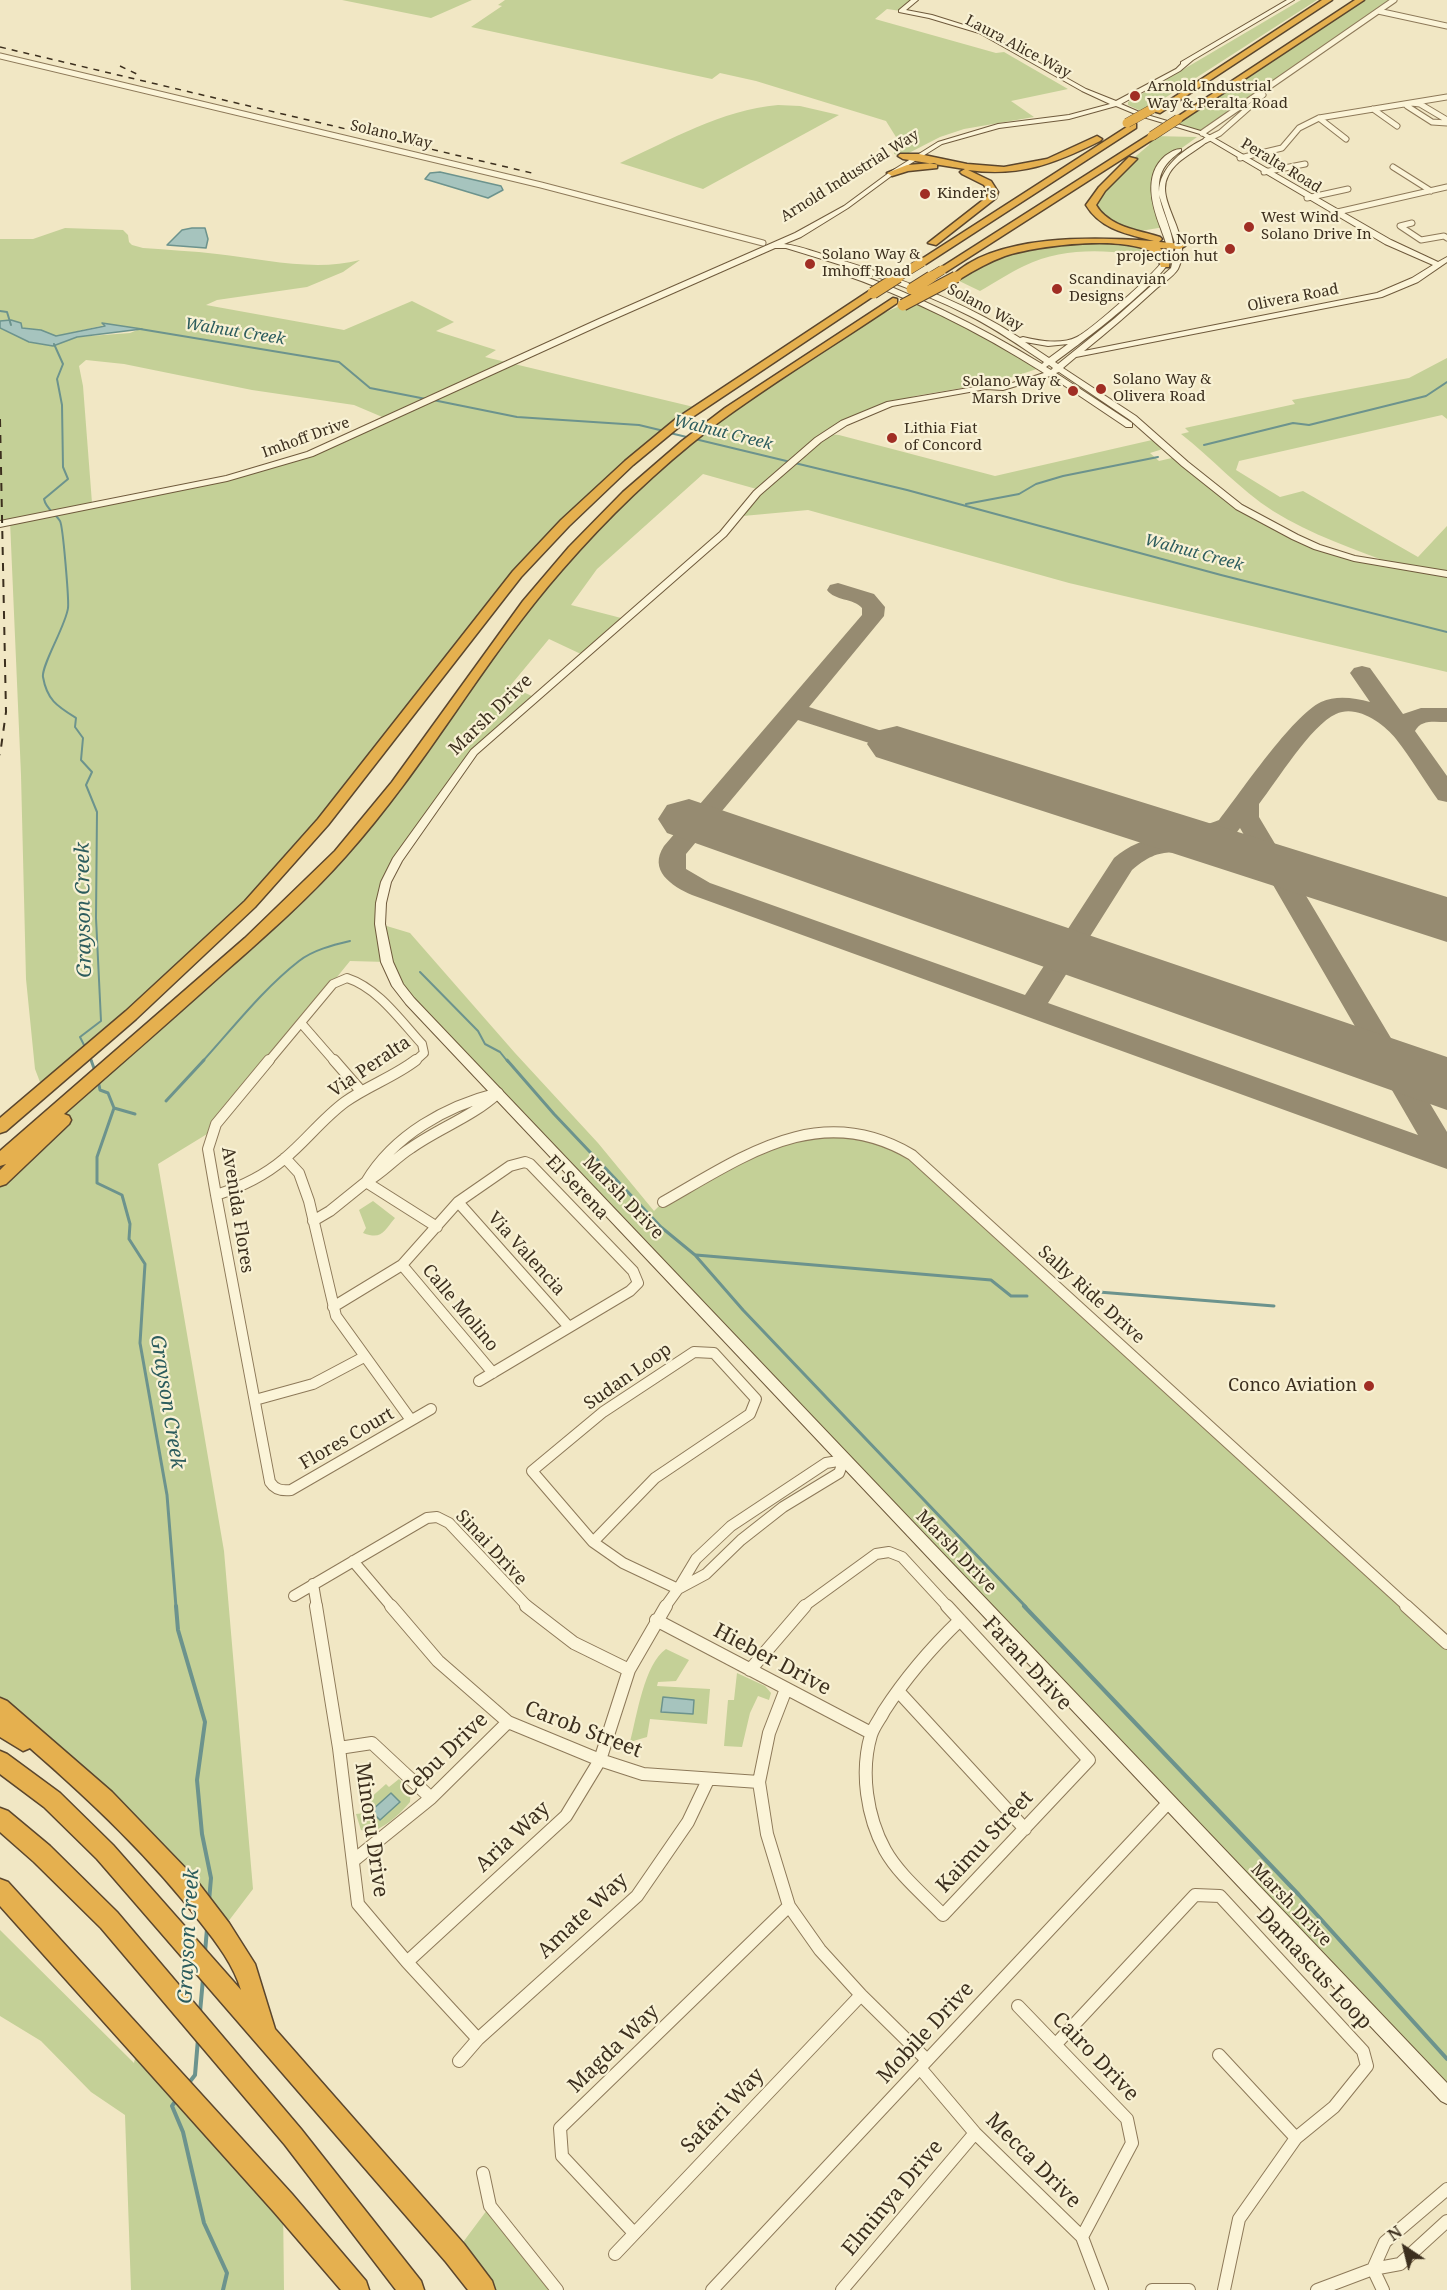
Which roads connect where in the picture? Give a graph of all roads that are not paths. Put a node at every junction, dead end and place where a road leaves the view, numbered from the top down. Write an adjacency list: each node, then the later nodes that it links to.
1 (915, 0): 6 (street)
2 (1291, 0): 10 (street, Arnold Industrial Way)
3 (1328, 0): 21 (highway)
4 (1360, 0): 23 (highway, bridge)
5 (1394, 0): 7 (street)
6 (901, 11): 11 (street, Laura Alice Way); 16 (street, Laura Alice Way)
7 (1378, 11): 8 (street); 13 (street)
8 (1447, 26)
9 (0, 56): 45 (street, Solano Way)
10 (1190, 60): 16 (street, Arnold Industrial Way); 17 (street, Arnold Industrial Way)
11 (1047, 79)
12 (1056, 84): 16 (street, Laura Alice Way)
13 (1266, 90): 24 (street); 24 (street)
14 (1447, 97): 15 (street)
15 (1411, 103): 18 (street); 20 (street); 20 (street)
16 (1106, 104): 17 (street, Arnold Industrial Way); 24 (street, Peralta Road); 26 (street, Arnold Industrial Way); 27 (street, Arnold Industrial Way)
17 (1118, 104): 24 (street, Peralta Road)
18 (1373, 110): 19 (street); 22 (street)
19 (1319, 118): 25 (street); 28 (street)
20 (1447, 122)
21 (1130, 125): 29 (highway); 52 (highway)
22 (1397, 126)
23 (1155, 137): 42 (highway); 56 (highway, bridge)
24 (1204, 137): 28 (street, Peralta Road); 41 (street); 47 (street)
25 (1346, 139)
26 (927, 149): 27 (street, Arnold Industrial Way); 29 (highway)
27 (911, 157): 29 (highway); 31 (highway); 33 (street, Arnold Industrial Way); 45 (street, Arnold Industrial Way)
28 (1243, 158): 34 (street, Peralta Road)
29 (934, 159)
30 (1305, 164): 34 (street)
31 (944, 166): 33 (highway); 52 (highway)
32 (1393, 167): 37 (street)
33 (892, 172): 43 (street, Arnold Industrial Way)
34 (1266, 172): 38 (street, Peralta Road)
35 (1447, 188): 37 (street)
36 (1348, 189): 38 (street)
37 (1431, 191): 39 (street)
38 (1309, 197): 39 (street, Peralta Road)
39 (1335, 213): 49 (street, Peralta Road); 55 (street, Peralta Road)
40 (1412, 223): 44 (street)
41 (1164, 226): 42 (highway); 47 (street)
42 (1135, 232): 47 (highway)
43 (798, 235): 48 (street, Arnold Industrial Way); 54 (street)
44 (1447, 238)
45 (763, 243): 48 (street, Solano Way); 57 (street, Imhoff Drive)
46 (1144, 244): 47 (highway); 53 (highway); 56 (highway, bridge)
47 (1174, 245): 53 (street); 59 (street)
48 (774, 246): 54 (street, Solano Way); 57 (street, Imhoff Drive); 64 (street, Solano Way)
49 (1406, 251): 50 (street); 55 (street, Peralta Road)
50 (1447, 254)
51 (1447, 259): 55 (street, Olivera Road)
52 (917, 260): 71 (highway, bridge)
53 (1165, 265): 60 (street, Marsh Drive)
54 (852, 266): 58 (street, Solano Way)
55 (1434, 266): 61 (street, Olivera Road)
56 (898, 303): 76 (highway)
57 (602, 321): 67 (street, Imhoff Drive)
58 (1008, 334): 60 (street); 63 (street, Solano Way)
59 (1101, 334): 61 (street); 62 (street)
60 (1080, 337): 63 (street, Marsh Drive)
61 (1136, 343): 62 (street, Olivera Road)
62 (1073, 356): 65 (street)
63 (1050, 361): 64 (street, Marsh Drive); 65 (street, Solano Way)
64 (1042, 367): 65 (street, Solano Way); 66 (street, Marsh Drive)
65 (1056, 370): 66 (street, Marsh Drive); 68 (street, Solano Way)
66 (986, 387): 73 (street, Marsh Drive)
67 (0, 524)
68 (1447, 574)
69 (343, 978): 70 (street, Avenida Flores); 72 (street, Via Peralta)
70 (301, 1023): 72 (street); 81 (street, Avenida Flores)
71 (40, 1089): 74 (highway); 75 (highway)
72 (361, 1091): 77 (street, Via Peralta)
73 (498, 1093): 80 (street); 95 (street, Marsh Drive)
74 (0, 1114)
75 (0, 1127)
76 (45, 1128): 78 (highway); 79 (highway)
77 (285, 1158): 81 (street, Via Peralta); 84 (street)
78 (0, 1160)
79 (0, 1180)
80 (366, 1182): 84 (street); 85 (street)
81 (215, 1195): 92 (street, Avenida Flores)
82 (458, 1202): 85 (street, El Serena); 88 (street, Via Valencia); 88 (street, El Serena)
83 (663, 1202): 104 (street, Sally Ride Drive)
84 (313, 1221): 87 (street)
85 (437, 1227): 86 (street, El Serena)
86 (402, 1265): 87 (street, El Serena); 90 (street, Calle Molino)
87 (333, 1307): 89 (street)
88 (569, 1327): 90 (street, El Serena)
89 (364, 1357): 92 (street); 94 (street)
90 (493, 1373): 91 (street, El Serena)
91 (479, 1382)
92 (255, 1400): 96 (street, Avenida Flores)
93 (431, 1409): 94 (street, Flores Court)
94 (411, 1420): 96 (street, Flores Court)
95 (844, 1460): 100 (street, Aria Way); 100 (street, Aria Way); 121 (street, Marsh Drive)
96 (277, 1490)
97 (593, 1542): 97 (street, Sudan Loop); 100 (street, Sudan Loop)
98 (354, 1561): 99 (street, Sinai Drive); 105 (street, Sinai Drive); 110 (street, Carob Street)
99 (313, 1584): 101 (street, Sinai Drive); 113 (street, Minoru Drive)
100 (678, 1589): 102 (street, Aria Way)
101 (294, 1596)
102 (656, 1620): 105 (street, Aria Way); 106 (street, Hieber Drive)
103 (960, 1620): 106 (street, Faran Drive); 108 (street); 115 (street, Faran Drive)
104 (1447, 1643)
105 (629, 1670): 114 (street, Aria Way)
106 (750, 1670): 107 (street, Hieber Drive)
107 (786, 1689): 112 (street, Hieber Drive); 118 (street)
108 (898, 1691): 112 (street); 123 (street)
109 (0, 1708): 120 (highway)
110 (508, 1722): 114 (street, Carob Street); 119 (street, Cebu Drive)
111 (0, 1725): 120 (highway)
112 (871, 1733): 123 (street, Kaimu Street)
113 (339, 1748): 119 (street); 124 (street, Minoru Drive)
114 (600, 1760): 117 (street, Carob Street); 129 (street, Aria Way)
115 (1089, 1760): 123 (street, Kaimu Street)
116 (0, 1761): 132 (highway)
117 (708, 1780): 118 (street, Carob Street); 133 (street, Amate Way)
118 (759, 1782): 127 (street, Mecca Drive)
119 (431, 1798): 124 (street, Cebu Drive)
120 (104, 1799): 132 (highway)
121 (1169, 1802): 137 (street, Mobile Drive); 138 (street, Marsh Drive)
122 (0, 1818): 149 (highway)
123 (1024, 1829)
124 (353, 1861): 129 (street, Minoru Drive)
125 (0, 1890): 128 (highway)
126 (0, 1898): 128 (highway)
127 (789, 1906): 130 (street, Mecca Drive); 144 (street, Magda Way)
128 (24, 1917): 148 (highway)
129 (407, 1962): 133 (street, Minoru Drive)
130 (861, 1995): 137 (street, Mecca Drive); 144 (street, Safari Way)
131 (1018, 2006): 134 (street, Cairo Drive)
132 (266, 2035): 150 (highway)
133 (478, 2039): 136 (street, Amate Way)
134 (1056, 2044): 140 (street, Damascus Loop); 145 (street, Cairo Drive)
135 (1219, 2055): 140 (street)
136 (459, 2061)
137 (923, 2064): 139 (street, Mecca Drive); 152 (street, Mobile Drive)
138 (1447, 2095)
139 (975, 2133): 145 (street, Mecca Drive); 153 (street, Elminya Drive)
140 (1296, 2138): 157 (street, Damascus Loop)
141 (483, 2173): 151 (street)
142 (1447, 2188): 147 (street)
143 (1447, 2221): 147 (street)
144 (633, 2232): 146 (street, Safari Way)
145 (1082, 2237): 154 (street, Mecca Drive)
146 (615, 2254)
147 (1373, 2269): 158 (street); 159 (street)
148 (357, 2290)
149 (412, 2290)
150 (483, 2290)
151 (557, 2290)
152 (712, 2290)
153 (842, 2290)
154 (1102, 2290)
155 (1152, 2290): 156 (street)
156 (1189, 2290)
157 (1224, 2290)
158 (1317, 2290)
159 (1383, 2290)

